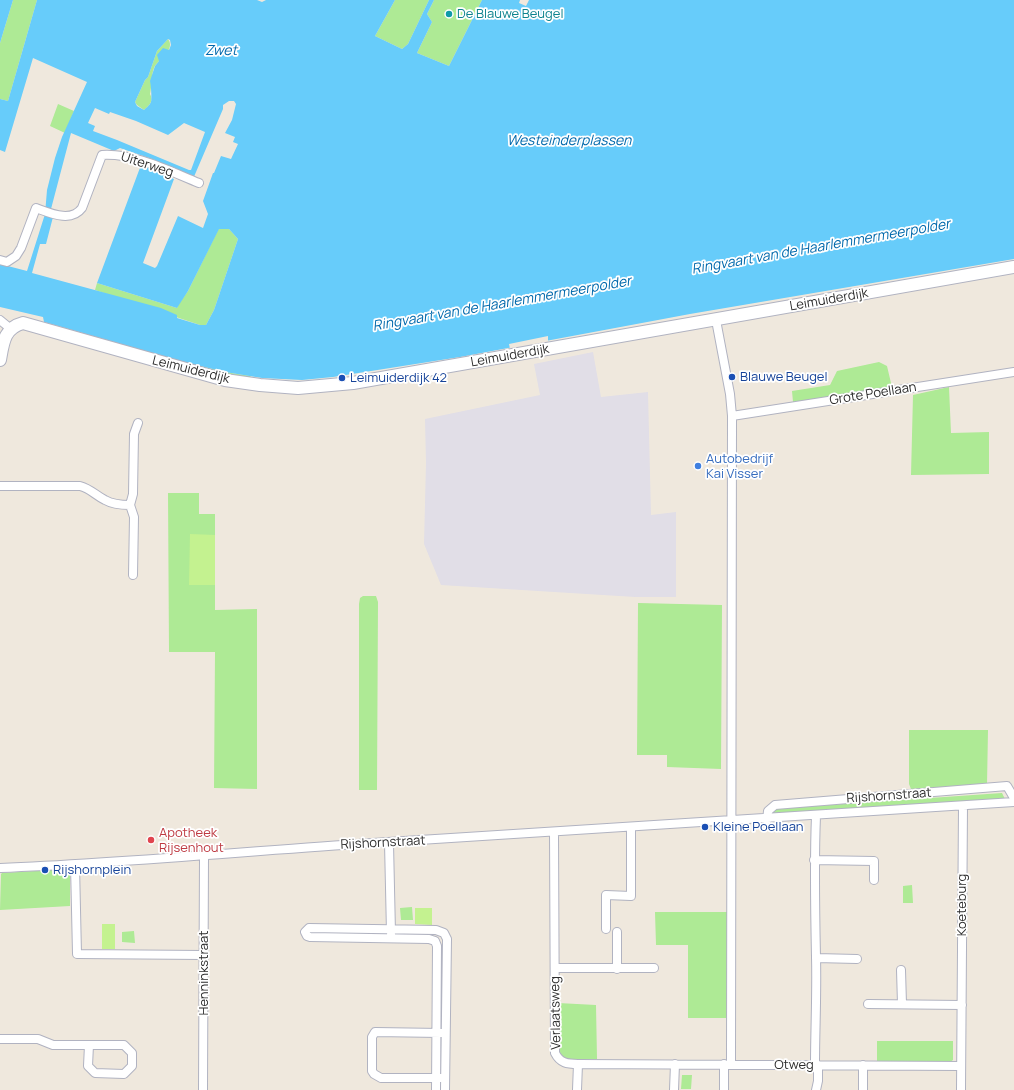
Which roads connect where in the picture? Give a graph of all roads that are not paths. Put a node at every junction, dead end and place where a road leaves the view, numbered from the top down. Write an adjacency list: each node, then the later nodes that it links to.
1 (199, 183): 2 (street, Uiterweg)
2 (0, 260)
3 (1014, 268): 5 (street, Leimuiderdijk)
4 (0, 320): 6 (street)
5 (716, 320): 6 (street, Leimuiderdijk); 9 (street)
6 (11, 329): 7 (street)
7 (0, 360)
8 (1014, 372): 9 (street, Grote Poellaan)
9 (732, 416): 19 (street)
10 (138, 423): 12 (street)
11 (0, 486): 12 (street)
12 (130, 505): 13 (street)
13 (133, 575)
14 (1014, 798): 18 (street, Rijshornstraat)
15 (1014, 802): 16 (street, Rijshornstraat)
16 (963, 806): 17 (street, Rijshornstraat); 43 (street, Koeteburg)
17 (816, 816): 18 (street, Rijshornstraat); 24 (street)
18 (767, 820): 19 (street, Rijshornstraat)
19 (731, 822): 20 (street, Rijshornstraat); 50 (street)
20 (631, 827): 21 (street, Rijshornstraat); 29 (street)
21 (554, 832): 22 (street, Rijshornstraat); 37 (street, Verlaatsweg)
22 (389, 843): 23 (street, Rijshornstraat); 28 (street)
23 (204, 856): 25 (street, Rijshornstraat); 34 (street, Henninkstraat)
24 (814, 860): 27 (street); 35 (street)
25 (75, 865): 26 (street, Rijshornstraat); 34 (street)
26 (0, 868)
27 (874, 880)
28 (390, 929): 31 (street); 32 (street); 32 (street)
29 (606, 929)
30 (617, 932): 39 (street)
31 (444, 933): 33 (street); 45 (street)
32 (391, 938): 33 (street)
33 (435, 941): 44 (street)
34 (204, 955): 56 (street, Henninkstraat)
35 (816, 958): 36 (street); 51 (street)
36 (857, 958)
37 (555, 968): 39 (street, Verlaatsweg); 48 (street, Verlaatsweg)
38 (654, 968): 39 (street, Verlaatsweg)
39 (617, 969)
40 (901, 970): 42 (street)
41 (868, 1004): 42 (street)
42 (902, 1004): 43 (street)
43 (962, 1005): 53 (street, Koeteburg)
44 (437, 1033): 45 (street); 54 (street); 54 (street)
45 (445, 1033): 55 (street)
46 (0, 1039): 47 (street)
47 (88, 1045): 47 (street)
48 (578, 1064): 49 (street, Otweg); 59 (street, Verlaatsweg)
49 (675, 1064): 50 (street, Otweg); 60 (street)
50 (727, 1064): 51 (street, Otweg); 61 (street)
51 (817, 1065): 52 (street, Otweg); 62 (street)
52 (863, 1065): 53 (street, Otweg); 63 (street)
53 (961, 1066): 64 (street, Koeteburg)
54 (436, 1078): 55 (street); 57 (street)
55 (445, 1078): 58 (street)
56 (203, 1090)
57 (436, 1090)
58 (445, 1090)
59 (577, 1090)
60 (674, 1090)
61 (724, 1090)
62 (816, 1090)
63 (863, 1090)
64 (961, 1090)

